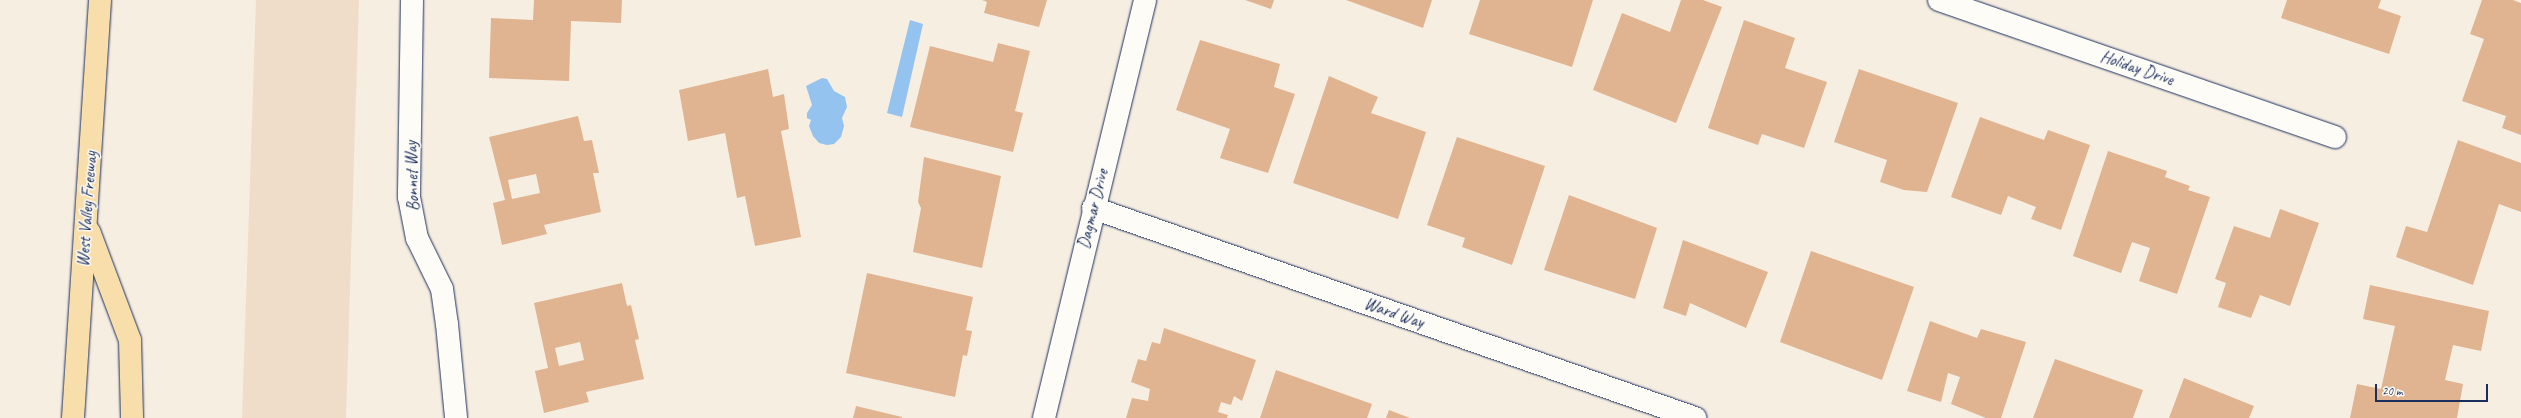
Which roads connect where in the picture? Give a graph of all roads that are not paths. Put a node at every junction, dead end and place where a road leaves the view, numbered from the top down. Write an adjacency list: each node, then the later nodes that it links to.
1 (100, 0): 7 (highway, West Valley Freeway)
2 (412, 0): 10 (street, Bonnet Way)
3 (1145, 0): 6 (street, Dagmar Drive)
4 (1939, 0): 5 (street, Holiday Drive)
5 (2335, 137)
6 (1093, 208): 11 (street, Dagmar Drive); 12 (street, Ward Way)
7 (86, 224): 8 (highway, West Valley Freeway); 9 (highway)
8 (73, 418)
9 (132, 418)
10 (456, 418)
11 (1044, 418)
12 (1695, 418)

